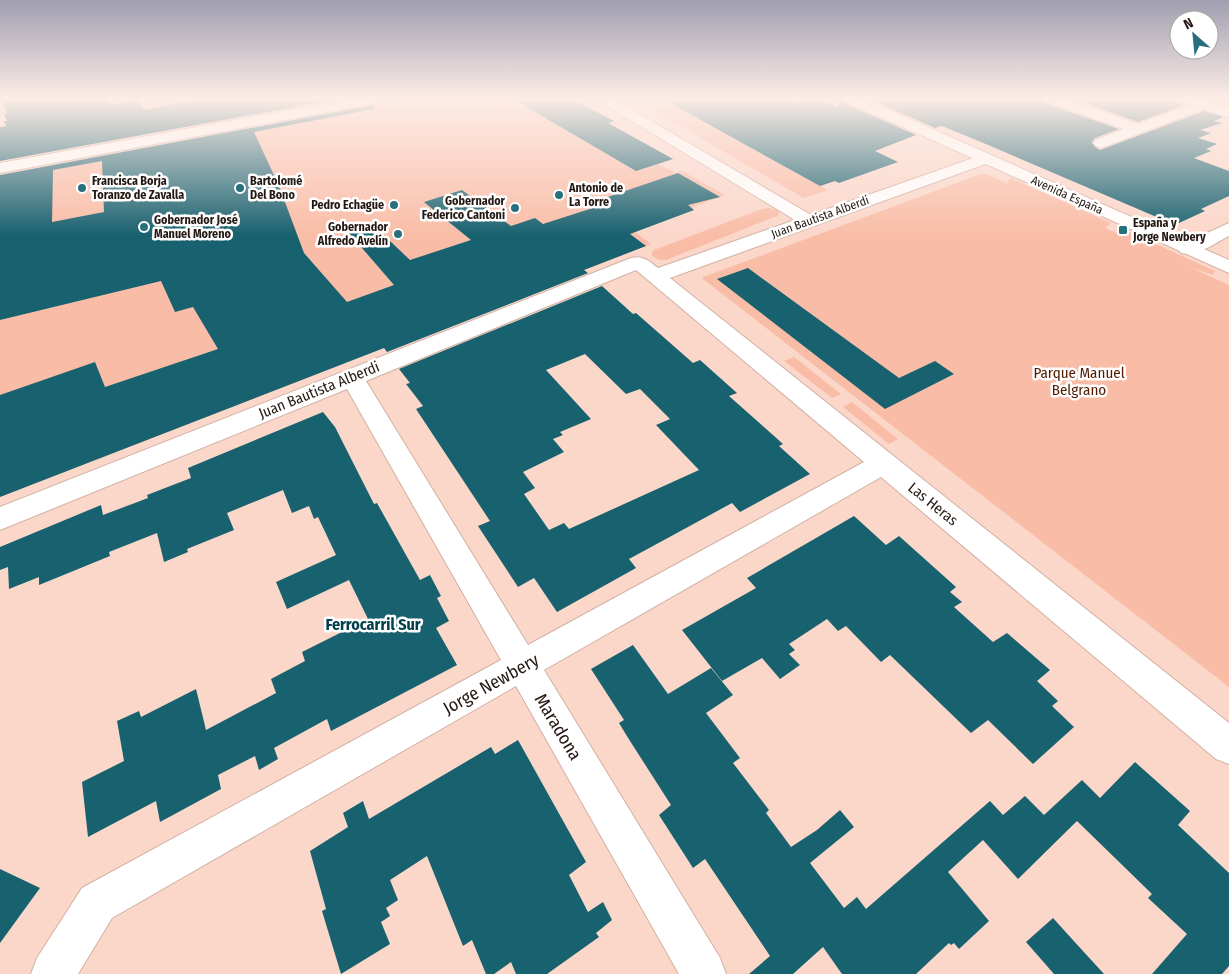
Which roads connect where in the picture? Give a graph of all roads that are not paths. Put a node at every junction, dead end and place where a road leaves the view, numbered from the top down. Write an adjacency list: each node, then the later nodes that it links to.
1 (133, 143): 5 (street)
2 (680, 143): 6 (street)
3 (951, 143): 4 (street, Avenida España)
4 (985, 159): 6 (street, Juan Bautista Alberdi); 8 (street, Avenida España)
5 (0, 168)
6 (809, 222): 10 (street, Juan Bautista Alberdi)
7 (1229, 228): 8 (street)
8 (1188, 249): 9 (street, Avenida España)
9 (1229, 267)
10 (647, 269): 11 (street, Juan Bautista Alberdi); 12 (street, Las Heras)
11 (352, 377): 13 (street, Juan Bautista Alberdi); 14 (street, Maradona)
12 (884, 464): 14 (street, Jorge Newbery); 15 (street, Las Heras)
13 (0, 519)
14 (522, 666): 16 (street, Jorge Newbery); 17 (street, Maradona)
15 (1229, 746)
16 (53, 974)
17 (704, 974)

